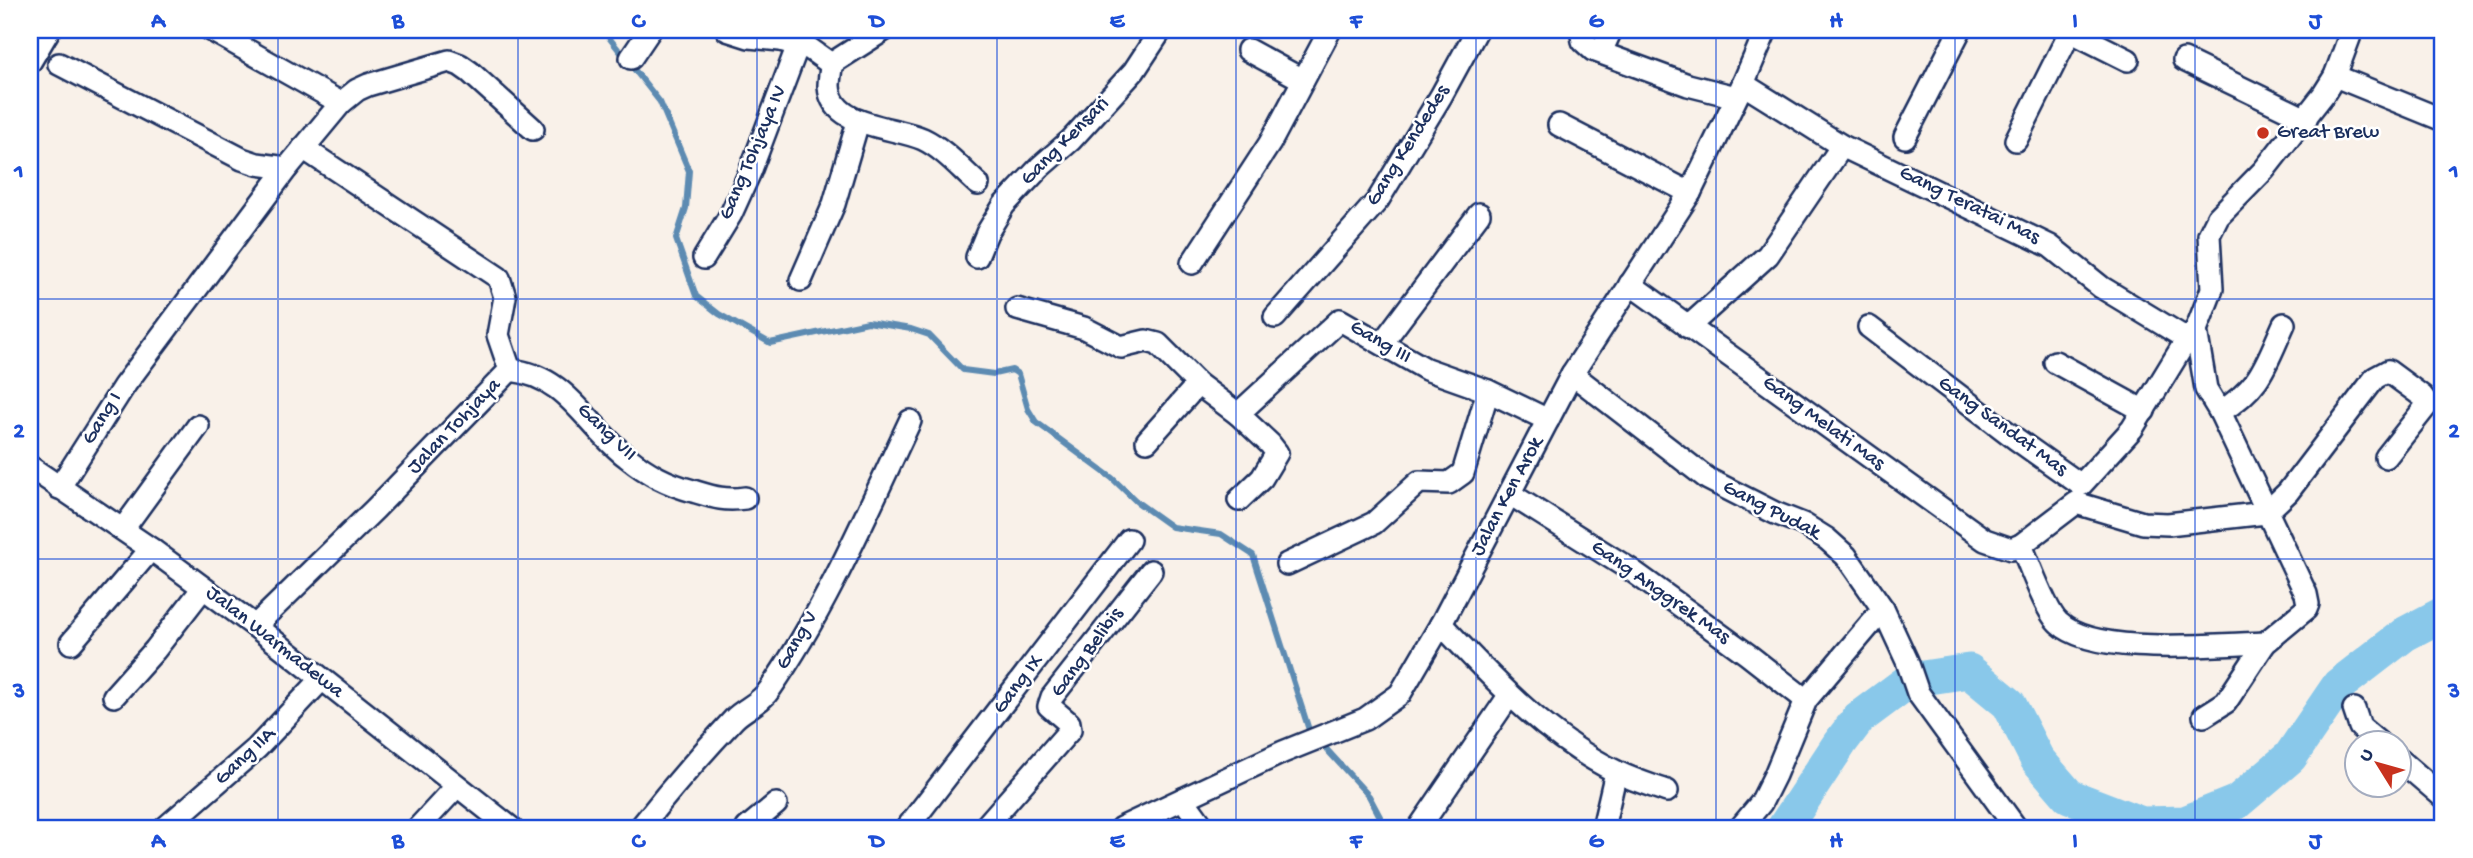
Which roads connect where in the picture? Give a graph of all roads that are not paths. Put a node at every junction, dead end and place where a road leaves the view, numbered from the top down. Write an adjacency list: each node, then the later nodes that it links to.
1 (49, 30): 21 (street)
2 (211, 30): 27 (street)
3 (650, 30): 18 (street)
4 (727, 30): 15 (street)
5 (884, 30): 23 (street)
6 (1161, 30): 41 (street, Gang Kensari)
7 (1330, 30): 25 (street)
8 (1477, 30): 47 (street, Gang Kendedes)
9 (1581, 30): 17 (street)
10 (1611, 30): 17 (street)
11 (1766, 30): 26 (street, Jalan Ken Arok)
12 (1959, 30): 33 (street)
13 (2070, 30): 19 (street); 34 (street)
14 (2352, 30): 24 (street, Gang Sandat Mas)
15 (798, 45): 23 (street); 42 (street, Gang Tohjaya IV)
16 (1248, 50): 25 (street)
17 (1601, 52): 26 (street, Gang Teratai Mas)
18 (631, 58)
19 (2128, 60)
20 (2184, 60): 28 (street)
21 (30, 62)
22 (60, 64): 37 (street)
23 (831, 64): 30 (street)
24 (2336, 76): 28 (street, Gang Sandat Mas); 29 (street)
25 (1303, 80): 43 (street)
26 (1740, 90): 35 (street, Gang Teratai Mas); 39 (street, Jalan Ken Arok)
27 (341, 103): 32 (street, Gang I); 36 (street, Gang I)
28 (2306, 119): 51 (street, Gang Sandat Mas)
29 (2443, 120)
30 (858, 122): 38 (street); 44 (street)
31 (1559, 125): 39 (street)
32 (533, 128)
33 (1905, 137)
34 (2016, 140)
35 (1842, 146): 49 (street); 51 (street, Gang Teratai Mas)
36 (303, 148): 37 (street, Gang I); 54 (street, Jalan Tohjaya)
37 (287, 168): 67 (street, Gang I)
38 (978, 184)
39 (1690, 192): 45 (street, Jalan Ken Arok)
40 (1479, 214): 52 (street)
41 (977, 257)
42 (704, 258)
43 (1192, 263)
44 (801, 280)
45 (1630, 285): 49 (street, Gang Melati Mas); 55 (street, Jalan Ken Arok)
46 (1017, 309): 56 (street)
47 (1275, 317)
48 (2284, 324): 59 (street)
49 (1688, 327): 74 (street, Gang Melati Mas)
50 (1869, 327): 58 (street, Gang Sandat Mas)
51 (2192, 335): 58 (street, Gang Sandat Mas); 59 (street)
52 (1382, 342): 57 (street, Gang III); 60 (street, Gang III)
53 (2055, 362): 58 (street)
54 (510, 370): 69 (street, Gang VII); 81 (street, Jalan Tohjaya)
55 (1572, 374): 61 (street, Jalan Ken Arok); 79 (street, Gang Pudak)
56 (1198, 384): 60 (street); 64 (street)
57 (1488, 391): 61 (street, Gang III); 76 (street)
58 (2144, 411)
59 (2220, 412): 71 (street)
60 (1238, 414): 70 (street)
61 (1548, 420): 68 (street, Jalan Ken Arok)
62 (910, 421): 101 (street, Gang V)
63 (198, 426): 72 (street)
64 (1147, 441)
65 (2386, 457): 71 (street)
66 (30, 467): 67 (street, Jalan Warmadewa)
67 (59, 488): 72 (street, Jalan Warmadewa)
68 (1510, 494): 80 (street, Jalan Ken Arok); 87 (street, Gang Anggrek Mas)
69 (745, 498)
70 (1240, 500)
71 (2266, 513): 74 (street); 83 (street)
72 (123, 529): 75 (street, Jalan Warmadewa)
73 (1129, 540): 103 (street, Gang IX)
74 (2021, 545): 83 (street)
75 (151, 549): 78 (street, Jalan Warmadewa); 82 (street)
76 (1287, 564)
77 (1151, 571): 104 (street, Gang Belibis)
78 (202, 588): 81 (street, Jalan Warmadewa); 85 (street)
79 (1883, 609): 87 (street); 110 (street, Gang Pudak)
80 (1441, 624): 86 (street); 96 (street, Jalan Ken Arok)
81 (254, 626): 84 (street, Jalan Warmadewa)
82 (71, 643)
83 (2265, 643): 89 (street)
84 (321, 680): 93 (street, Jalan Warmadewa); 98 (street, Gang IIA)
85 (114, 696)
86 (1509, 696): 91 (street); 107 (street)
87 (1806, 700): 109 (street)
88 (2354, 709): 90 (street)
89 (2204, 716)
90 (2361, 728)
91 (1616, 772): 94 (street); 108 (street)
92 (2414, 773): 95 (street)
93 (457, 786): 99 (street); 100 (street, Jalan Warmadewa)
94 (1667, 791)
95 (2443, 797)
96 (1183, 799): 105 (street, Jalan Ken Arok); 106 (street)
97 (776, 804): 102 (street)
98 (165, 828)
99 (418, 828)
100 (512, 828)
101 (640, 828)
102 (747, 828)
103 (907, 828)
104 (984, 828)
105 (1121, 828)
106 (1204, 828)
107 (1419, 828)
108 (1603, 828)
109 (1740, 828)
110 (2016, 828)

